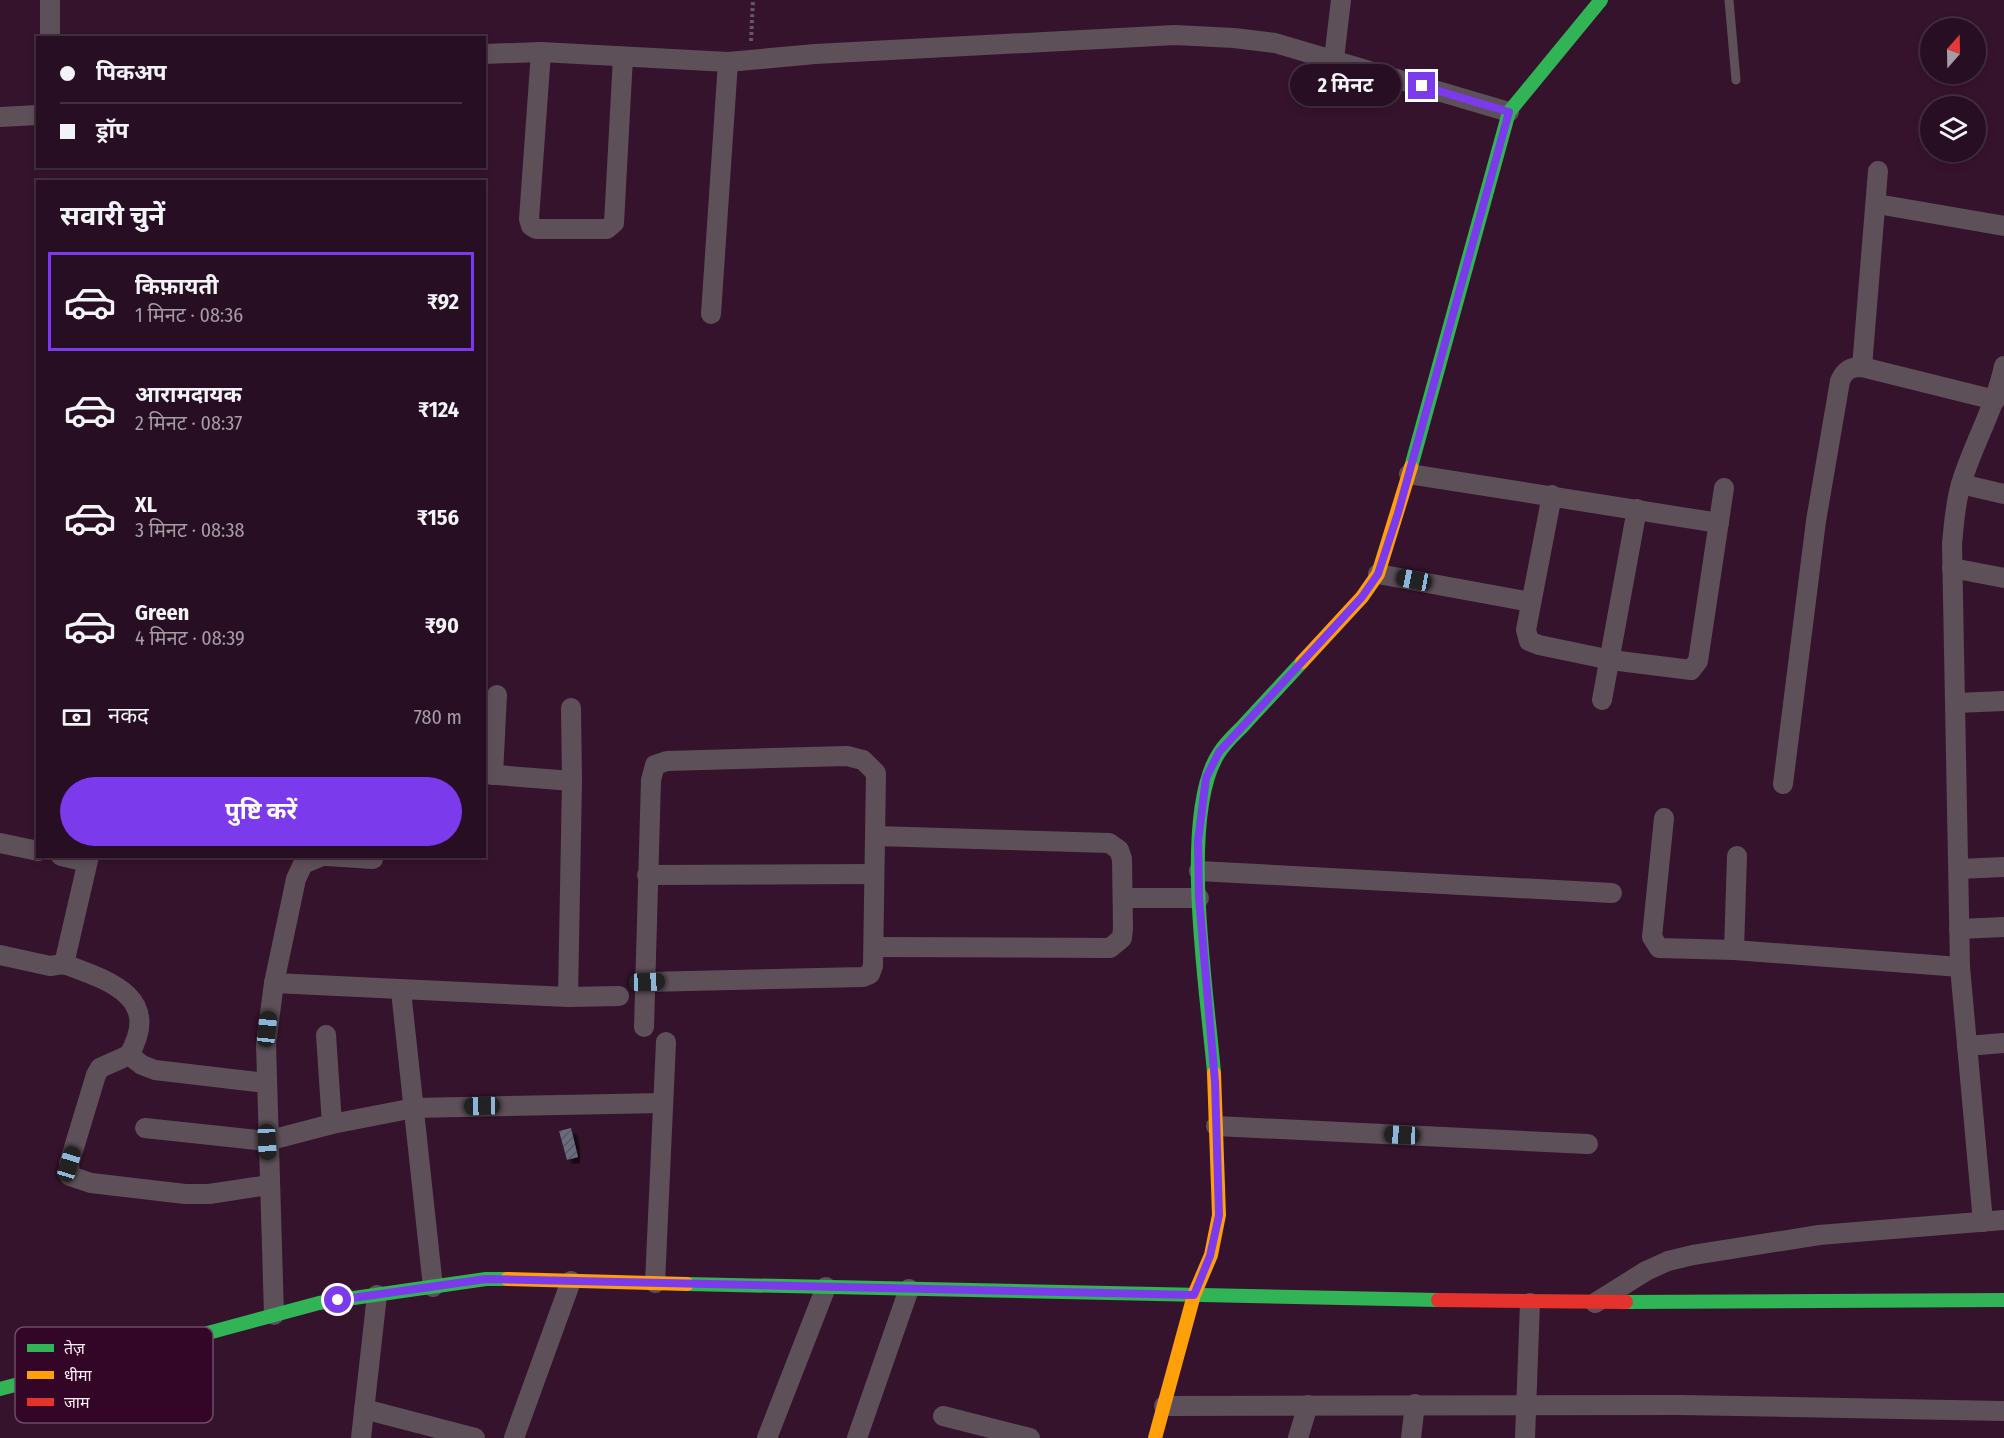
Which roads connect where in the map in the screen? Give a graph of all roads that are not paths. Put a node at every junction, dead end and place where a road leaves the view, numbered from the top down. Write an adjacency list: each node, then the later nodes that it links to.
1 (50, 0): 5 (street)
2 (1341, 0): 9 (street)
3 (1601, 0): 12 (street)
4 (1730, 0): 11 (lane)
5 (50, 36)
6 (541, 52): 7 (street); 8 (street); 8 (street)
7 (486, 54)
8 (623, 57): 10 (street)
9 (1334, 59): 10 (street); 12 (street)
10 (728, 62): 18 (street)
11 (1736, 80)
12 (1509, 112): 22 (street)
13 (36, 115): 14 (street)
14 (0, 117)
15 (1878, 171): 16 (street)
16 (1876, 204): 17 (street); 19 (street)
17 (2004, 226)
18 (711, 314)
19 (1862, 367): 21 (street); 41 (street)
20 (2003, 375): 21 (street)
21 (1995, 400): 23 (street)
22 (1409, 474): 26 (street); 30 (street)
23 (1961, 483): 25 (street); 29 (street)
24 (1724, 488): 28 (street)
25 (2004, 494)
26 (1552, 495): 27 (street); 32 (street)
27 (1637, 510): 28 (street); 33 (street)
28 (1719, 523): 33 (street)
29 (1952, 568): 31 (street); 37 (street)
30 (1378, 574): 32 (street); 53 (street)
31 (2004, 578)
32 (1531, 602): 33 (street)
33 (1611, 660): 35 (street)
34 (497, 695): 39 (street)
35 (1602, 700)
36 (2004, 701): 37 (street)
37 (1956, 703): 52 (street)
38 (571, 708): 40 (street)
39 (489, 775): 40 (street)
40 (572, 781): 70 (street)
41 (1783, 784)
42 (1664, 818): 62 (street)
43 (875, 836): 54 (street); 55 (street); 57 (street)
44 (0, 843): 45 (street)
45 (36, 851)
46 (1737, 856): 62 (street)
47 (317, 858): 67 (street)
48 (358, 858): 50 (street)
49 (88, 859): 64 (street)
50 (373, 859)
51 (2004, 867): 52 (street)
52 (1959, 869): 60 (street)
53 (1199, 871): 56 (street); 58 (street)
54 (874, 874): 55 (street); 61 (street)
55 (647, 875): 66 (street)
56 (1612, 893)
57 (1123, 898): 58 (street); 61 (street)
58 (1199, 898): 81 (street)
59 (2004, 927): 60 (street)
60 (1959, 929): 65 (street)
61 (874, 947): 66 (street)
62 (1734, 950): 65 (street)
63 (0, 955): 64 (street)
64 (64, 964): 76 (street)
65 (1960, 967): 75 (street)
66 (647, 982): 71 (street)
67 (274, 983): 68 (street); 77 (street)
68 (401, 991): 70 (street); 79 (street)
69 (619, 996): 70 (street)
70 (568, 997)
71 (644, 1027)
72 (326, 1035): 80 (street)
73 (666, 1042): 78 (street)
74 (2004, 1042): 75 (street)
75 (1967, 1046): 87 (street)
76 (129, 1055): 77 (street); 85 (street)
77 (266, 1083): 83 (street)
78 (663, 1103): 79 (street); 89 (street)
79 (414, 1108): 80 (street); 90 (street)
80 (332, 1124): 83 (street)
81 (1216, 1125): 84 (street); 94 (street)
82 (145, 1128): 83 (street)
83 (267, 1142): 85 (street)
84 (1588, 1144)
85 (269, 1185): 98 (street)
86 (2004, 1220): 87 (street)
87 (1983, 1222): 97 (street)
88 (571, 1281): 89 (street); 90 (street); 111 (street)
89 (655, 1283): 91 (street)
90 (433, 1287): 93 (street)
91 (826, 1287): 92 (street); 112 (street)
92 (909, 1289): 94 (street); 113 (street)
93 (377, 1295): 98 (street); 106 (street)
94 (1194, 1295): 96 (street); 105 (street)
95 (2004, 1300): 97 (street)
96 (1530, 1303): 97 (street); 103 (street)
97 (1595, 1303)
98 (274, 1315): 99 (street)
99 (213, 1331)
100 (15, 1385): 101 (street)
101 (0, 1389)
102 (1415, 1404): 103 (street); 104 (street); 117 (street)
103 (1525, 1404): 107 (street); 118 (street)
104 (1308, 1405): 105 (street); 116 (street)
105 (1164, 1406): 115 (street)
106 (364, 1409): 109 (street); 110 (street)
107 (2004, 1411)
108 (943, 1416): 114 (street)
109 (361, 1438)
110 (475, 1438)
111 (514, 1438)
112 (767, 1438)
113 (857, 1438)
114 (1030, 1438)
115 (1155, 1438)
116 (1298, 1438)
117 (1411, 1438)
118 (1525, 1438)

